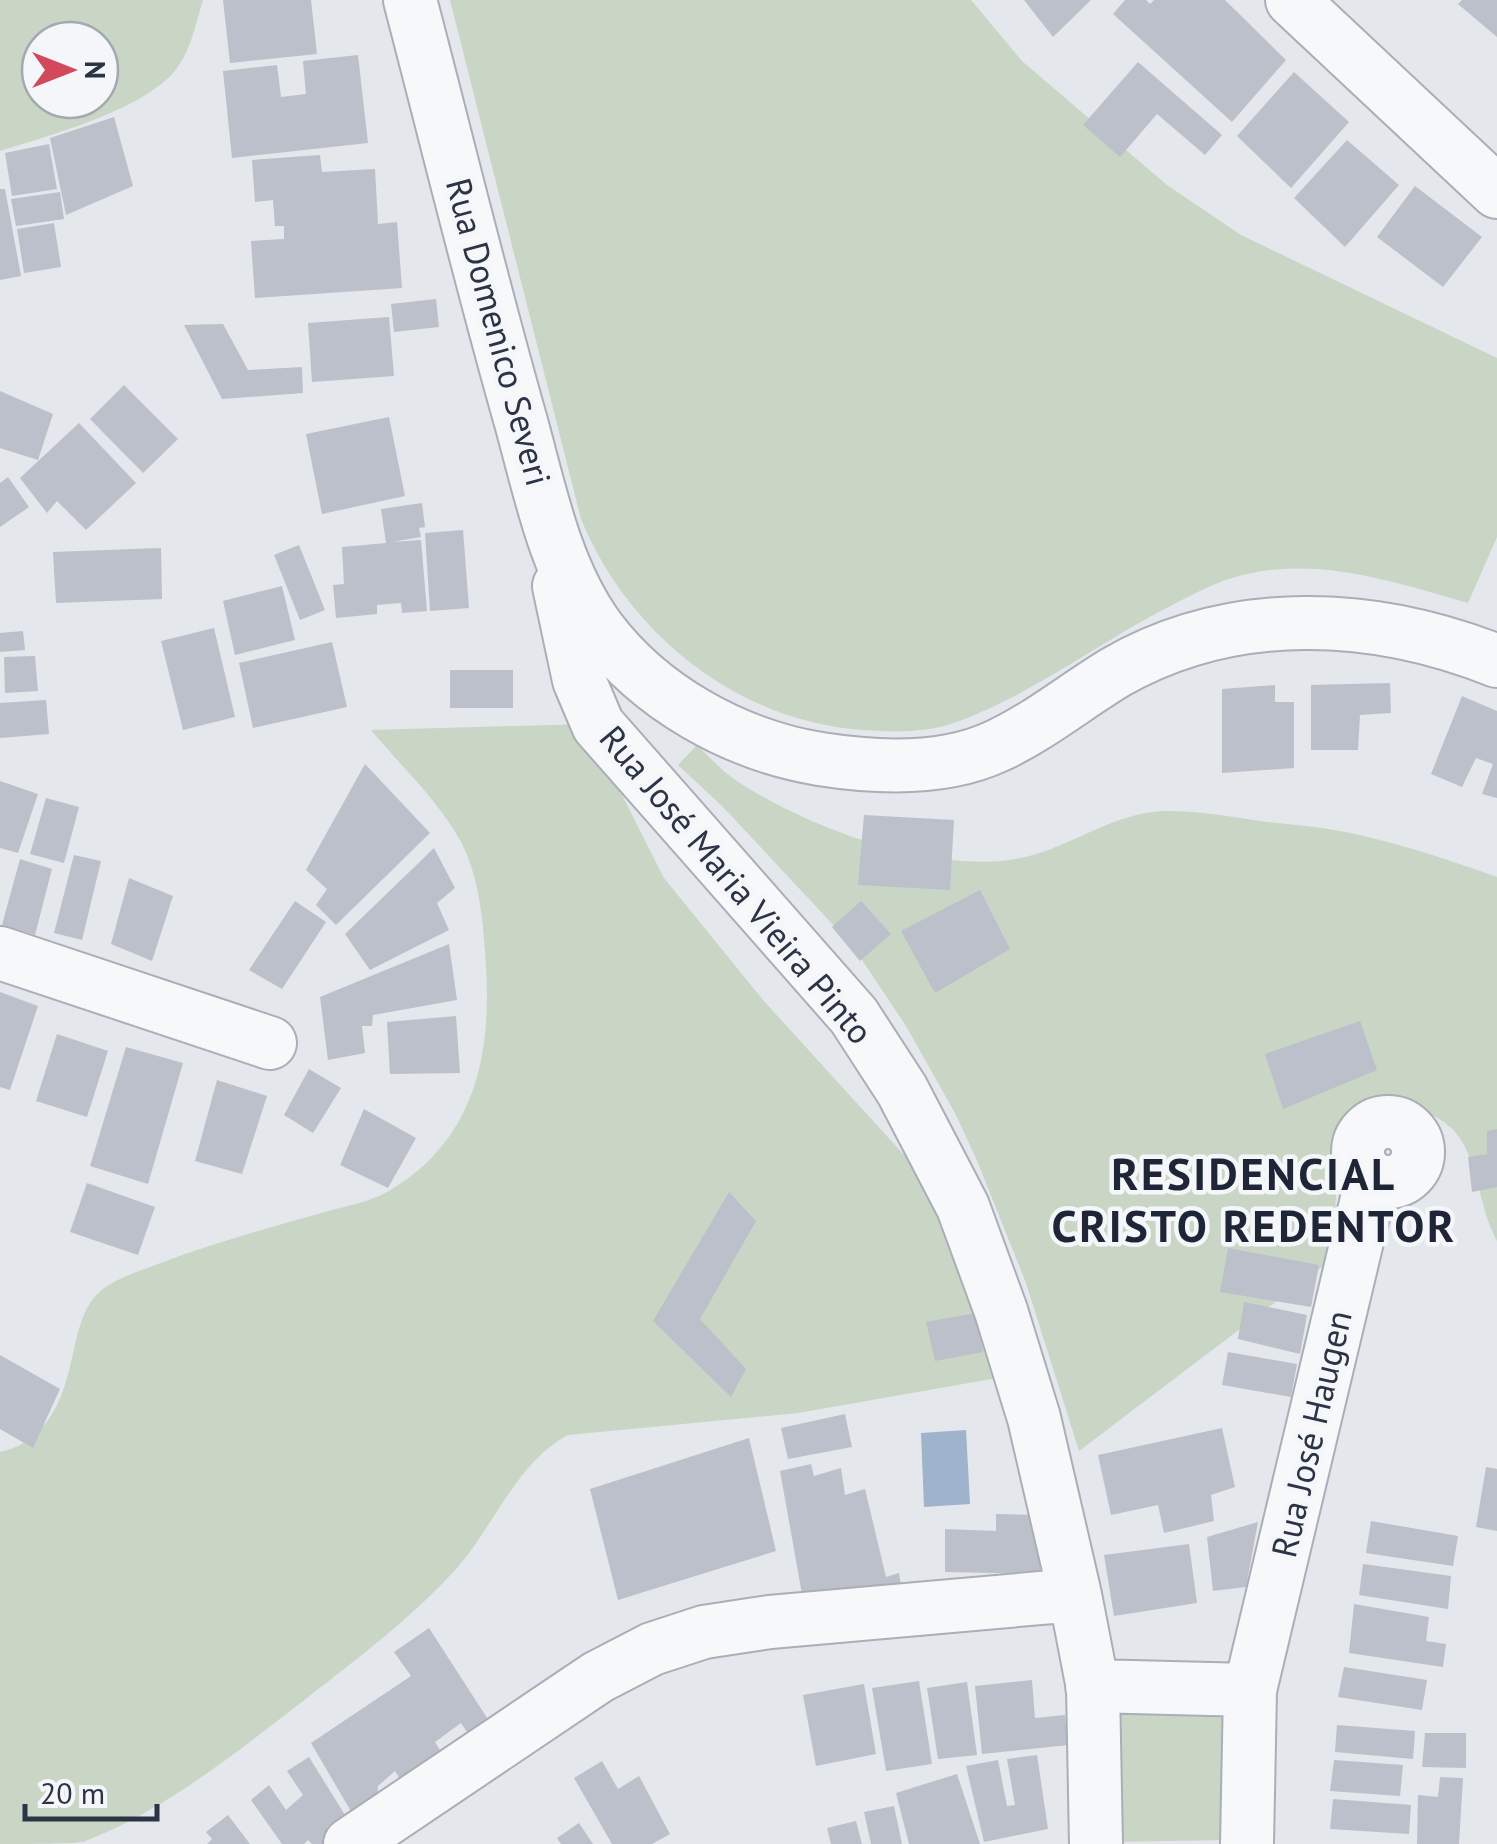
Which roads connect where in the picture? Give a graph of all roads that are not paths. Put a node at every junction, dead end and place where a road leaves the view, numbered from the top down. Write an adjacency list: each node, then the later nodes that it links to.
1 (410, 0): 4 (street, Rua Domenico Severi)
2 (1292, 0): 3 (street)
3 (1497, 192)
4 (541, 494): 6 (street, Rua Domenico Severi); 7 (street, Rua José Maria Vieira Pinto)
5 (1497, 661): 6 (street, Rua Domenico Severi)
6 (662, 692): 7 (street)
7 (628, 760): 11 (street, Rua José Maria Vieira Pinto)
8 (0, 953): 9 (street)
9 (270, 1042)
10 (1372, 1178): 13 (street, Rua José Haugen)
11 (1075, 1595): 12 (street, Rua José Maria Vieira Pinto); 14 (street)
12 (1092, 1686): 13 (street); 15 (street, Rua José Maria Vieira Pinto)
13 (1250, 1690): 16 (street, Rua José Haugen)
14 (350, 1844)
15 (1096, 1844)
16 (1247, 1844)

